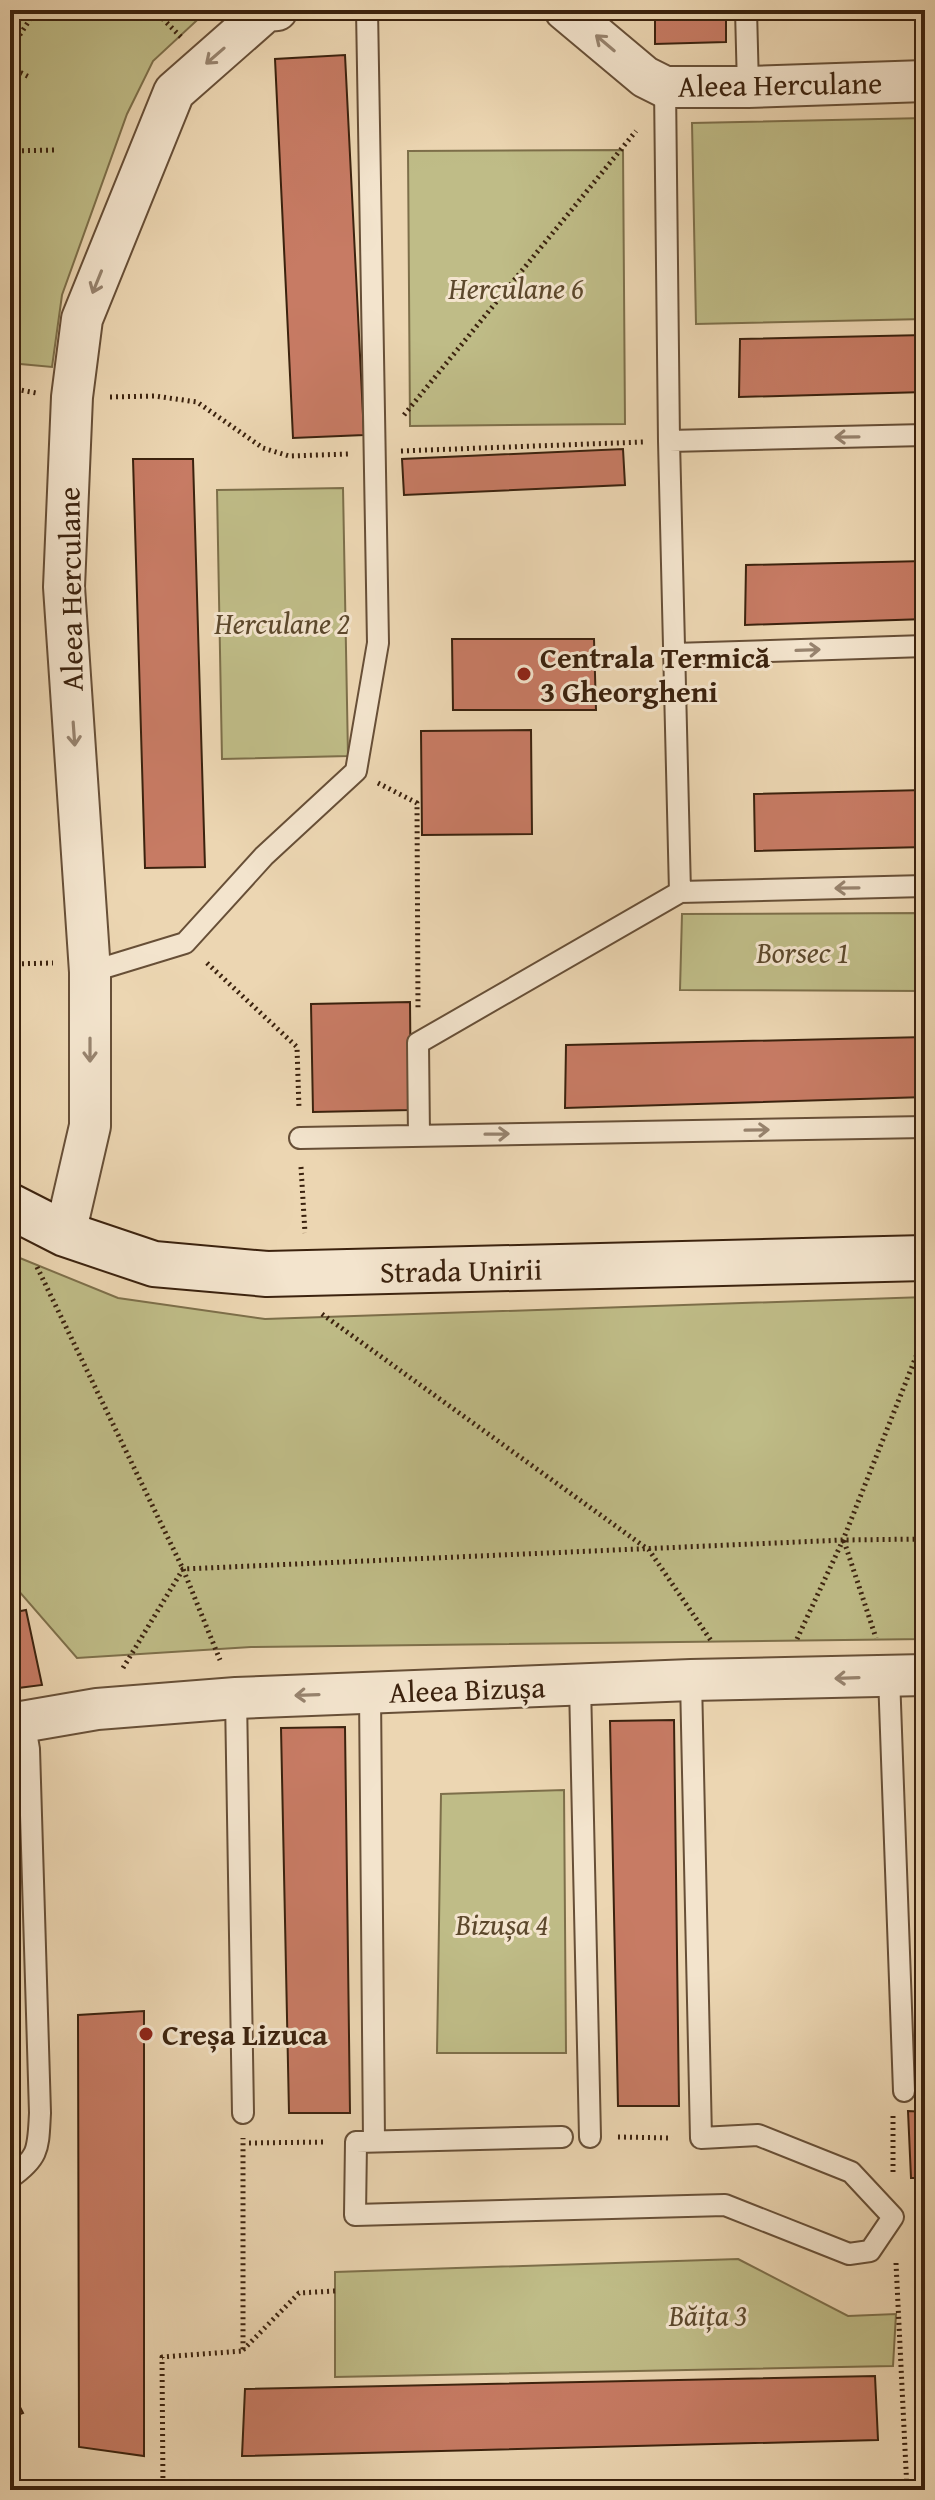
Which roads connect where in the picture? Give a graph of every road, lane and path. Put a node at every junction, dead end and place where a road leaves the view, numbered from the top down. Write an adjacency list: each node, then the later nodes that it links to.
1 (36, 10): 6 (path)
2 (277, 10): 17 (street, Aleea Herculane, one-way to 17)
3 (367, 10): 20 (lane)
4 (565, 10): 10 (street, Aleea Herculane, one-way to 4)
5 (746, 10): 11 (lane)
6 (10, 50)
7 (10, 67): 8 (path)
8 (31, 78)
9 (925, 81): 11 (street, Aleea Herculane)
10 (665, 87): 11 (street, Aleea Herculane); 19 (lane); 20 (path)
11 (748, 87)
12 (56, 150): 13 (path)
13 (10, 151)
14 (10, 313): 15 (path)
15 (10, 321)
16 (10, 388): 17 (path)
17 (72, 397): 20 (path); 27 (street, Aleea Herculane, one-way to 27)
18 (925, 435): 19 (lane, one-way to 19)
19 (669, 441): 20 (path); 22 (lane)
20 (373, 452): 23 (lane)
21 (925, 646): 22 (lane, one-way to 21)
22 (674, 654): 25 (lane)
23 (356, 771): 26 (lane); 28 (path)
24 (925, 886): 25 (lane, one-way to 25)
25 (680, 892): 28 (lane)
26 (185, 943): 27 (lane); 31 (path)
27 (90, 972): 33 (street, Aleea Herculane, one-way to 33)
28 (418, 1043): 30 (lane)
29 (925, 1127): 30 (lane, one-way to 29)
30 (419, 1136): 31 (lane)
31 (300, 1138): 34 (path)
32 (10, 1206): 33 (main road, Strada Unirii)
33 (50, 1248): 35 (main road, Strada Unirii); 41 (path)
34 (305, 1248)
35 (925, 1258)
36 (318, 1311): 40 (path)
37 (925, 1334): 39 (path)
38 (925, 1539): 39 (path)
39 (843, 1540): 40 (path); 42 (path); 45 (path)
40 (649, 1550): 41 (path); 44 (path)
41 (183, 1569): 48 (path); 49 (path)
42 (907, 1676): 45 (street, Aleea Bizușa, one-way to 45); 51 (lane)
43 (691, 1680): 44 (street, Aleea Bizușa); 46 (street, Aleea Bizușa); 55 (lane)
44 (738, 1680): 45 (street, Aleea Bizușa)
45 (778, 1680)
46 (580, 1684): 47 (street, Aleea Bizușa); 54 (lane)
47 (370, 1693): 48 (street, Aleea Bizușa, one-way to 48); 56 (lane)
48 (236, 1698): 49 (street, Aleea Bizușa); 52 (lane)
49 (97, 1709): 50 (street, Aleea Bizușa)
50 (17, 1722): 58 (lane)
51 (904, 2091): 59 (path)
52 (243, 2113): 57 (path)
53 (562, 2137): 56 (lane)
54 (590, 2137): 55 (path)
55 (701, 2138): 59 (lane)
56 (365, 2141): 57 (path); 59 (lane)
57 (243, 2143): 61 (path)
58 (10, 2178)
59 (893, 2217): 63 (path)
60 (335, 2291): 61 (path)
61 (243, 2351): 62 (path)
62 (163, 2490)
63 (907, 2490)

